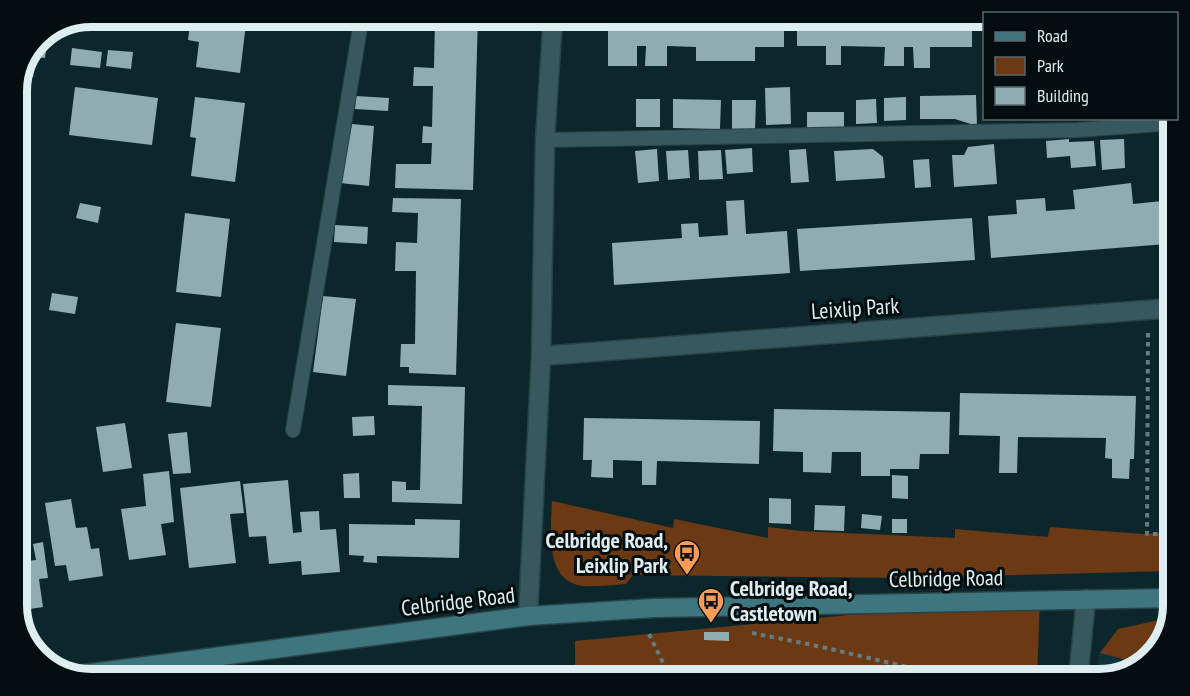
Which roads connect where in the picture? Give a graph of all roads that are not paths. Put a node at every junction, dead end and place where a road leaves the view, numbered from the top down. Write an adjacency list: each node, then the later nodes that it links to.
1 (360, 27): 7 (lane)
2 (552, 27): 4 (street)
3 (1163, 124): 4 (lane)
4 (545, 140): 6 (street)
5 (1163, 309): 6 (street, Leixlip Park)
6 (541, 356): 10 (street)
7 (293, 430)
8 (1163, 598): 9 (main road, Celbridge Road)
9 (1086, 599): 10 (main road, Celbridge Road); 12 (street)
10 (528, 616): 11 (main road, Celbridge Road)
11 (122, 669)
12 (1079, 669)

